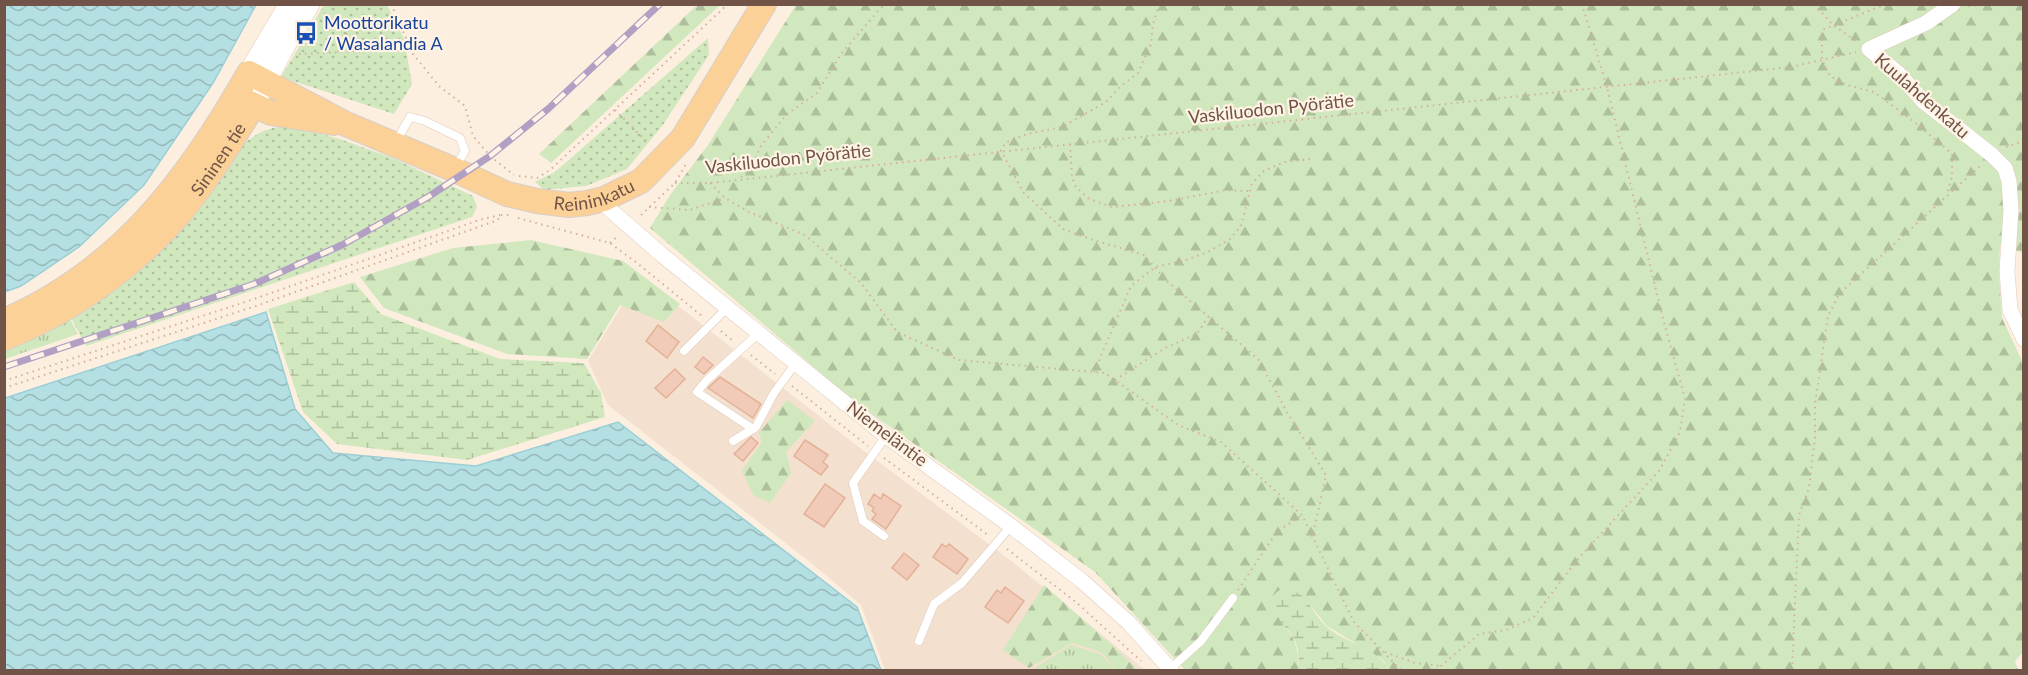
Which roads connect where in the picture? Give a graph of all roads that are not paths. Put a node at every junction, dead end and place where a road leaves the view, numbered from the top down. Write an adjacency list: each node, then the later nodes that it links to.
1 (290, 4): 5 (main road)
2 (764, 4): 10 (main road, Reininkatu)
3 (1958, 5): 15 (street, Kuulahdenkatu)
4 (313, 12): 5 (main road)
5 (258, 77): 6 (main road, Sininen tie); 7 (main road, Reininkatu)
6 (244, 101): 7 (main road, Reininkatu); 12 (main road); 14 (main road, Sininen tie)
7 (346, 124): 8 (main road, Reininkatu)
8 (395, 144): 9 (main road, Reininkatu); 9 (lane)
9 (455, 170): 10 (main road, Reininkatu)
10 (599, 200): 11 (street, Niemeläntie)
11 (728, 307): 13 (street, Niemeläntie); 16 (lane)
12 (4, 321)
13 (759, 333): 17 (street, Niemeläntie); 18 (lane)
14 (4, 338)
15 (2024, 339)
16 (684, 351)
17 (796, 363): 18 (lane); 19 (street, Niemeläntie)
18 (753, 429): 20 (lane)
19 (886, 436): 21 (street, Niemeläntie); 22 (lane)
20 (733, 441)
21 (1011, 526): 24 (lane); 25 (street, Niemeläntie)
22 (884, 536)
23 (1233, 598): 25 (lane)
24 (919, 641)
25 (1170, 670)

